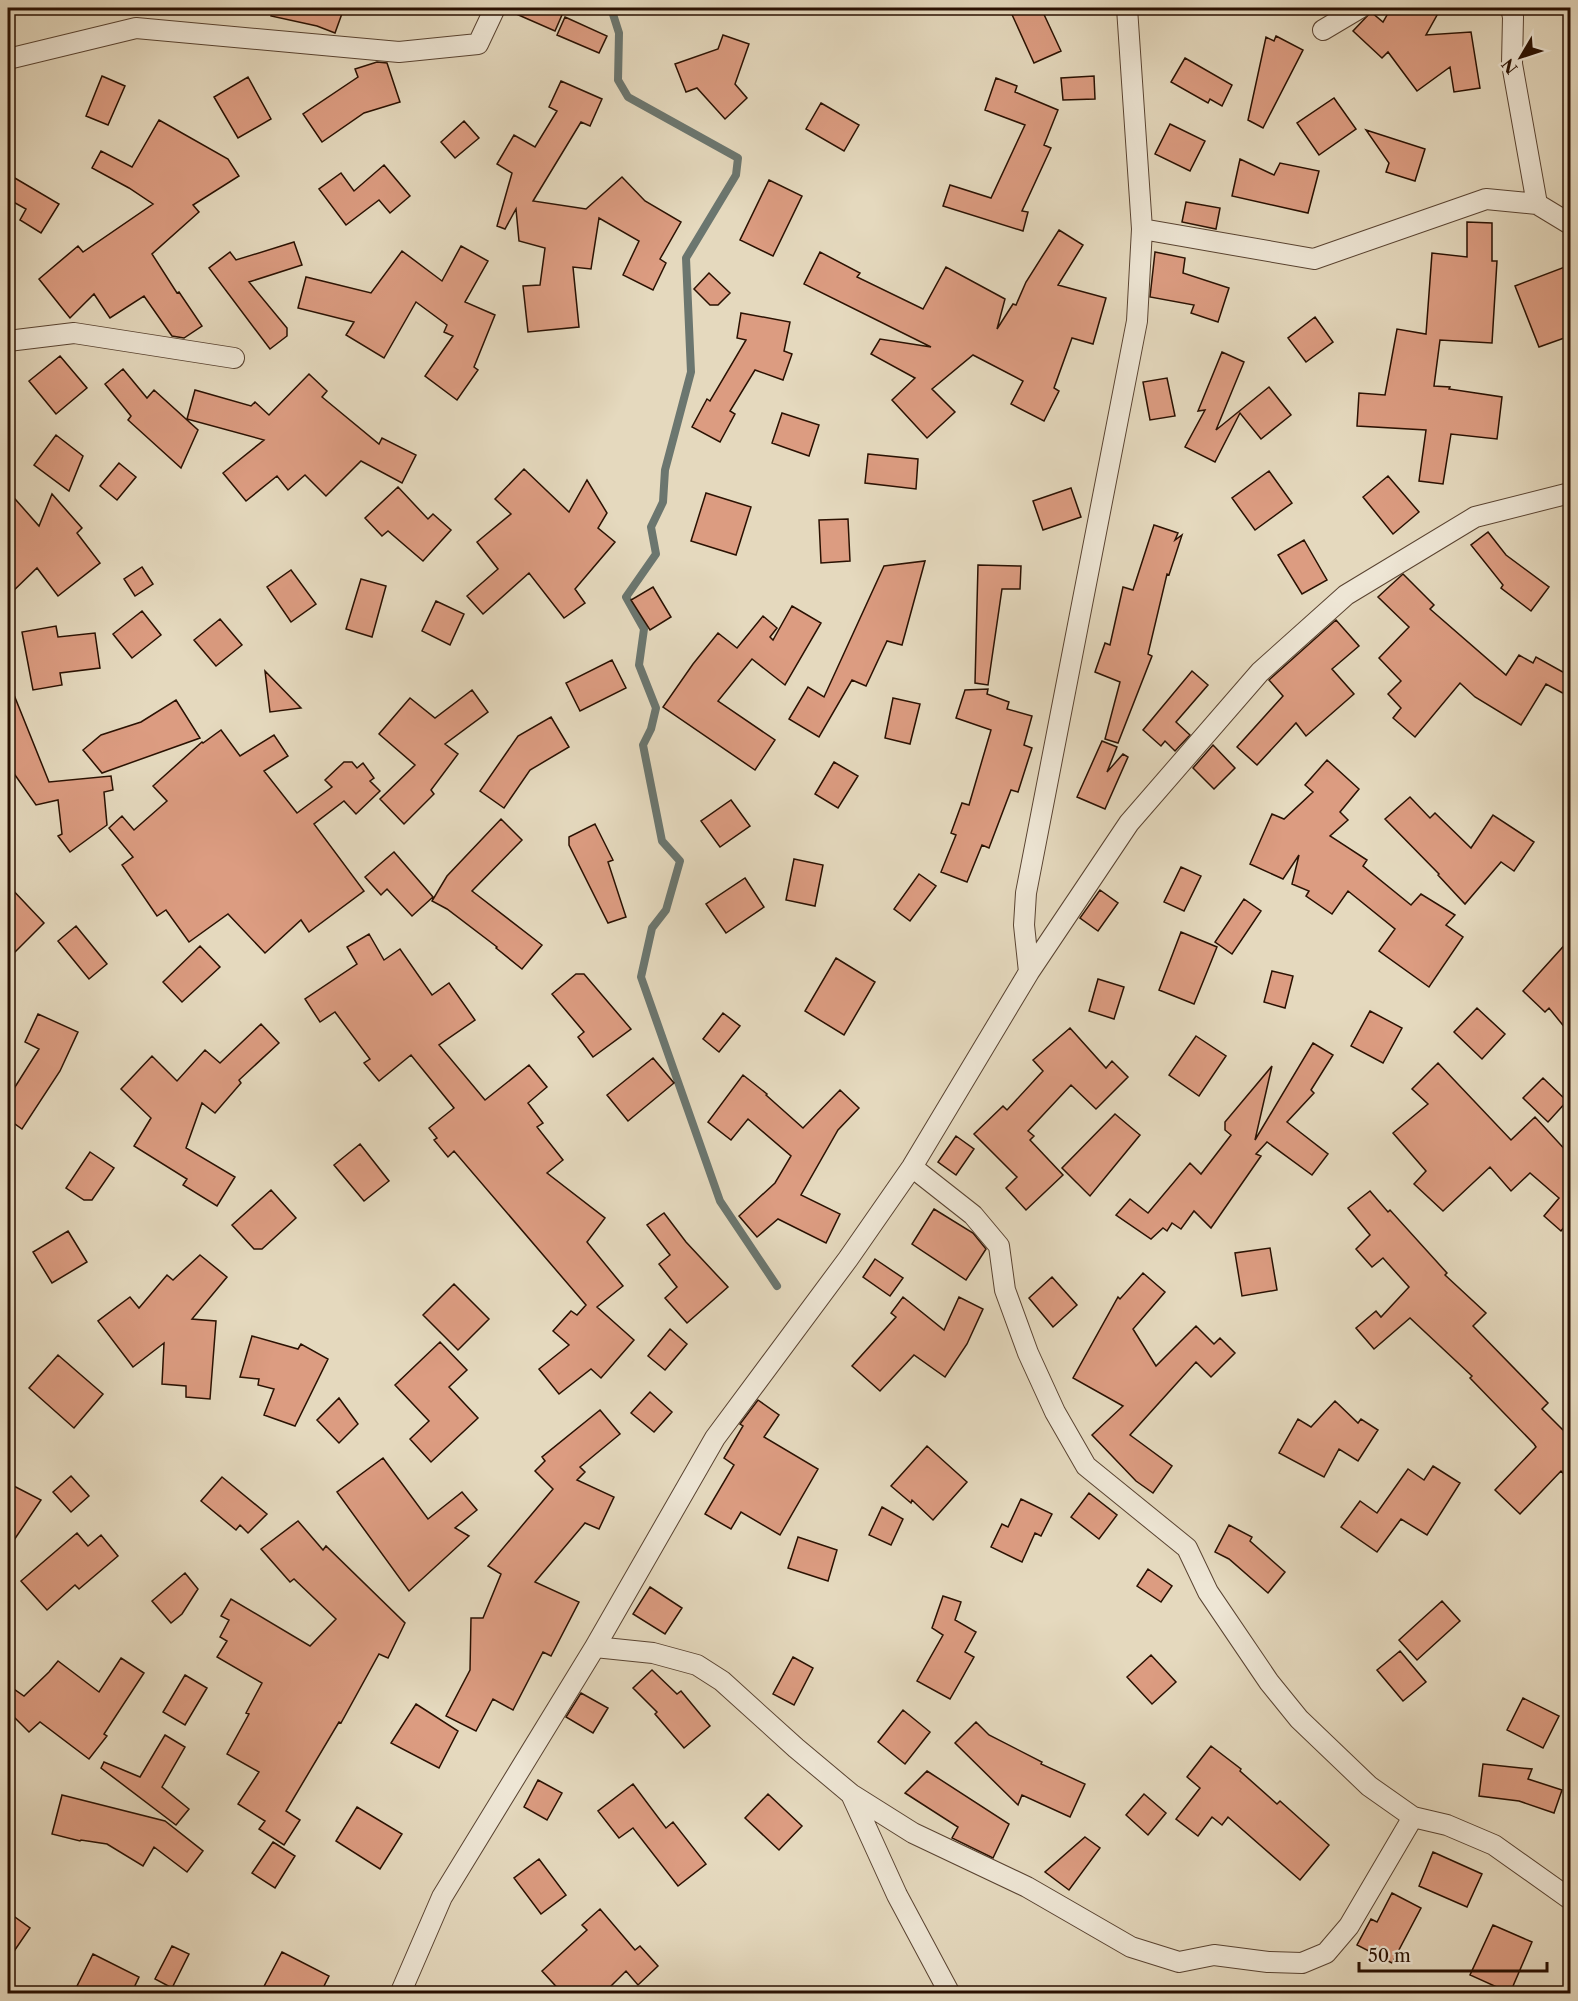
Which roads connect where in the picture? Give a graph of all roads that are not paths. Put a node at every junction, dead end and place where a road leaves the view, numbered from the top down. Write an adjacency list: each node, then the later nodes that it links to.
1 (495, 8): 6 (street)
2 (1128, 8): 9 (street)
3 (1360, 8): 5 (street)
4 (1511, 8): 7 (street)
5 (1323, 30)
6 (8, 59)
7 (1537, 204): 8 (street); 9 (street)
8 (1570, 224)
9 (1142, 229): 13 (street)
10 (8, 341): 11 (street)
11 (234, 358)
12 (1570, 493): 13 (street)
13 (1029, 972): 14 (street)
14 (912, 1167): 15 (street); 17 (street)
15 (595, 1647): 16 (street); 19 (street)
16 (851, 1794): 17 (street); 20 (street)
17 (1413, 1817): 18 (street)
18 (1570, 1899)
19 (400, 1994)
20 (950, 1994)

